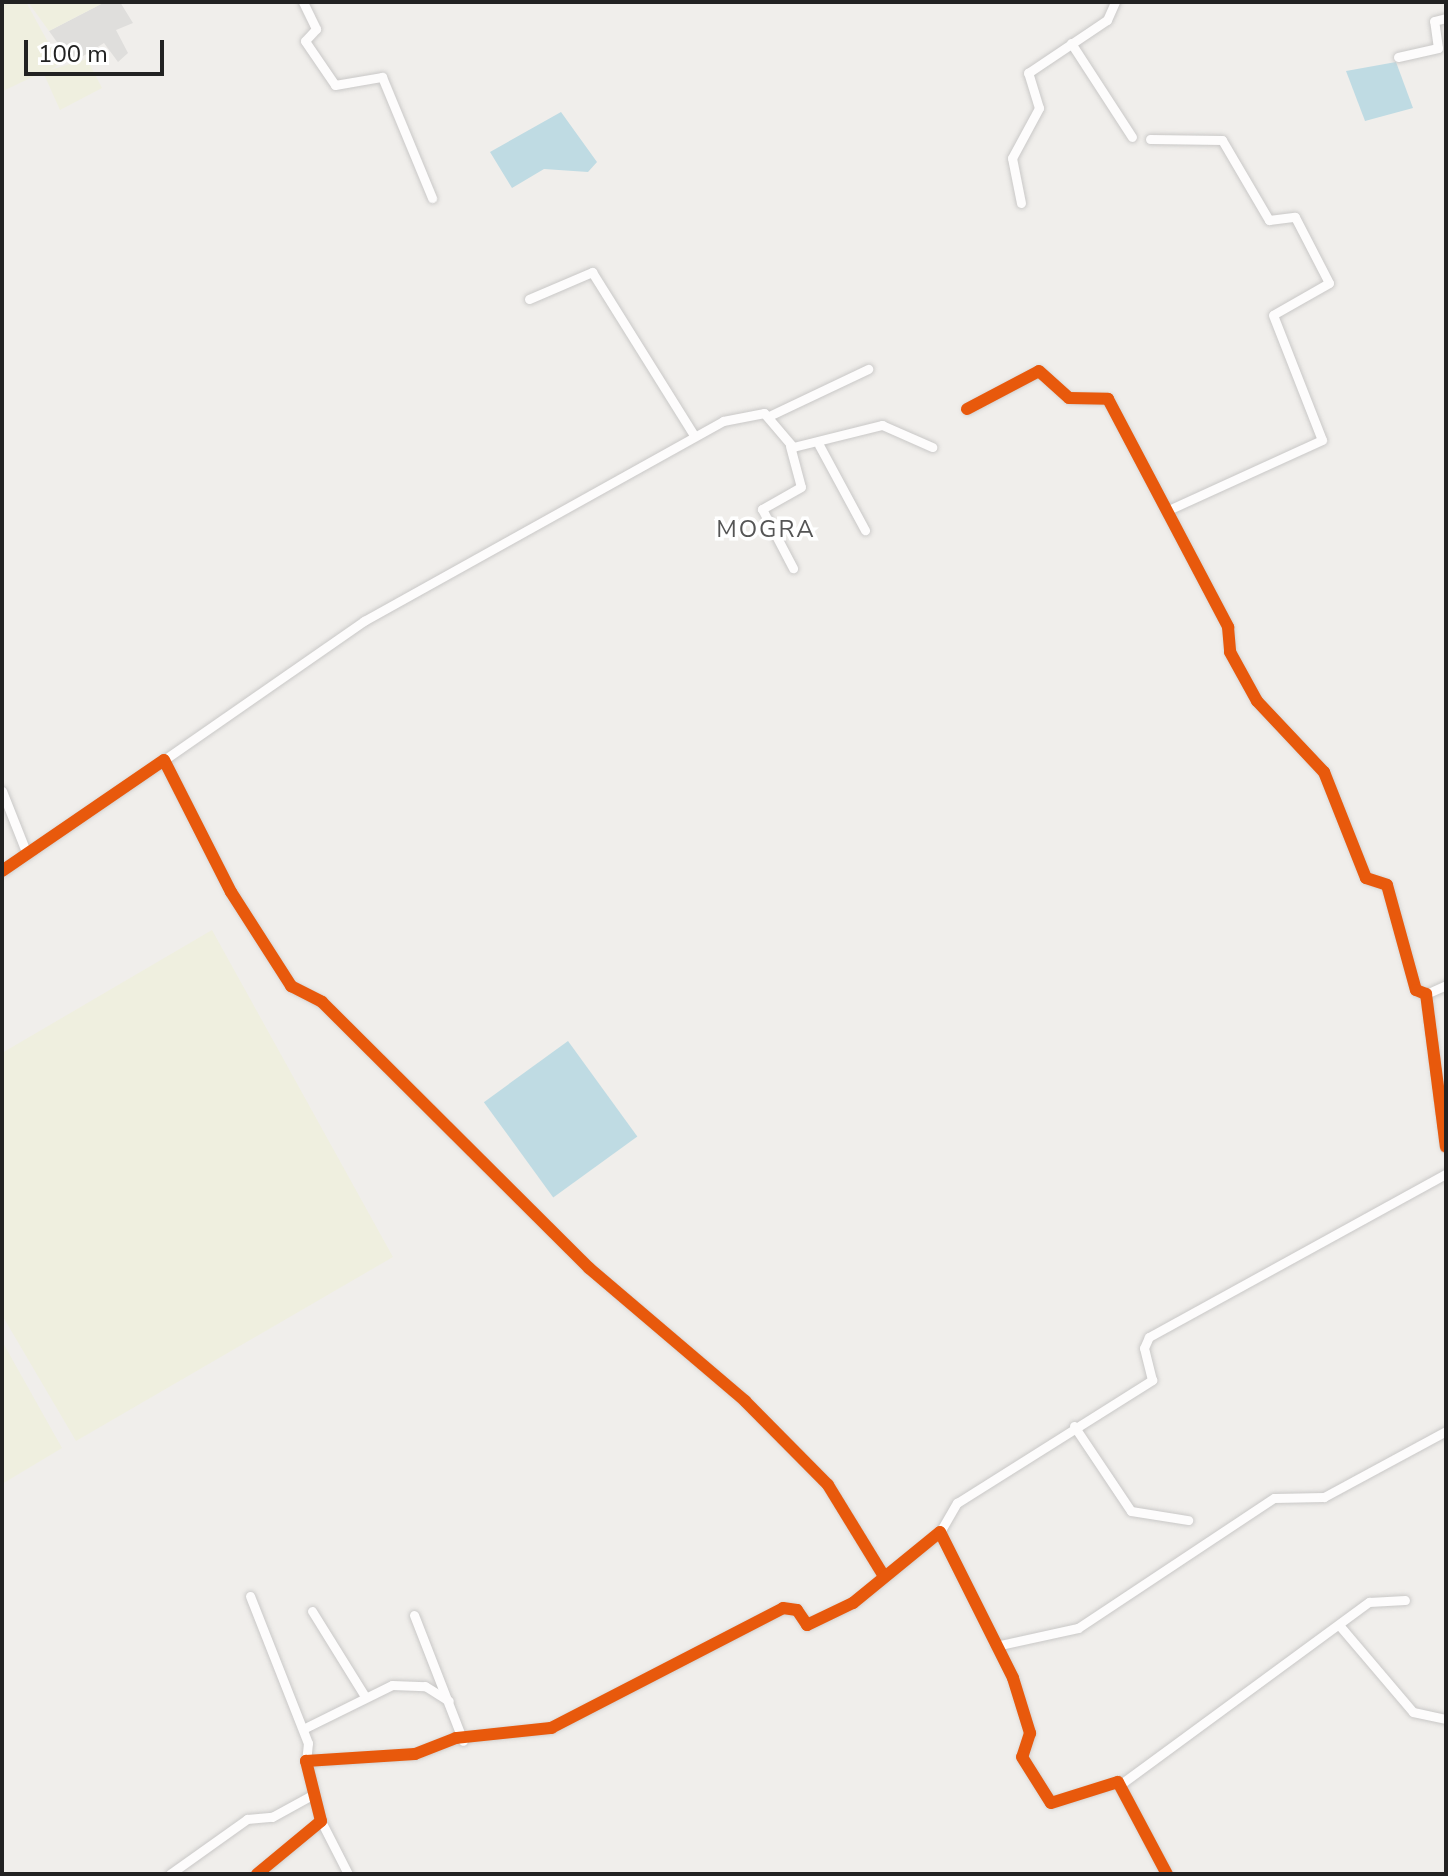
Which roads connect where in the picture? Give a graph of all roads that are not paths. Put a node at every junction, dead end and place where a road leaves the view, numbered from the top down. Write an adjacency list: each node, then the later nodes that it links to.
1 (303, 2): 8 (street)
2 (1115, 2): 4 (street)
3 (1446, 18): 5 (street)
4 (1071, 43): 6 (street); 9 (street)
5 (1398, 57)
6 (1132, 137)
7 (1150, 139): 18 (street)
8 (432, 198)
9 (1021, 203)
10 (529, 299): 14 (street)
11 (868, 369): 13 (street)
12 (967, 409): 18 (street)
13 (769, 416): 14 (street); 16 (street)
14 (694, 435): 21 (street)
15 (819, 445): 16 (street); 17 (street); 19 (street)
16 (790, 446): 20 (street)
17 (932, 447)
18 (1166, 511): 26 (street)
19 (865, 530)
20 (793, 568)
21 (164, 760): 23 (street); 33 (street)
22 (2, 791): 23 (street)
23 (27, 854): 24 (street)
24 (2, 871)
25 (1446, 985): 26 (street)
26 (1426, 994): 27 (street)
27 (1446, 1147)
28 (1446, 1176): 29 (street)
29 (1074, 1426): 31 (street); 32 (street)
30 (1446, 1431): 39 (street)
31 (1188, 1520)
32 (940, 1532): 33 (street); 39 (street)
33 (882, 1573): 44 (street)
34 (250, 1596): 43 (street)
35 (1405, 1600): 38 (street)
36 (312, 1611): 40 (street)
37 (414, 1615): 41 (street)
38 (1339, 1625): 42 (street); 46 (street)
39 (996, 1646): 46 (street)
40 (364, 1695): 41 (street); 43 (street)
41 (449, 1701): 44 (street)
42 (1446, 1719)
43 (303, 1729): 45 (street)
44 (463, 1741): 45 (street)
45 (306, 1761): 47 (street)
46 (1121, 1784): 52 (street)
47 (312, 1796): 48 (street); 49 (street)
48 (321, 1821): 50 (street); 51 (street)
49 (170, 1874)
50 (257, 1874)
51 (348, 1874)
52 (1167, 1874)

